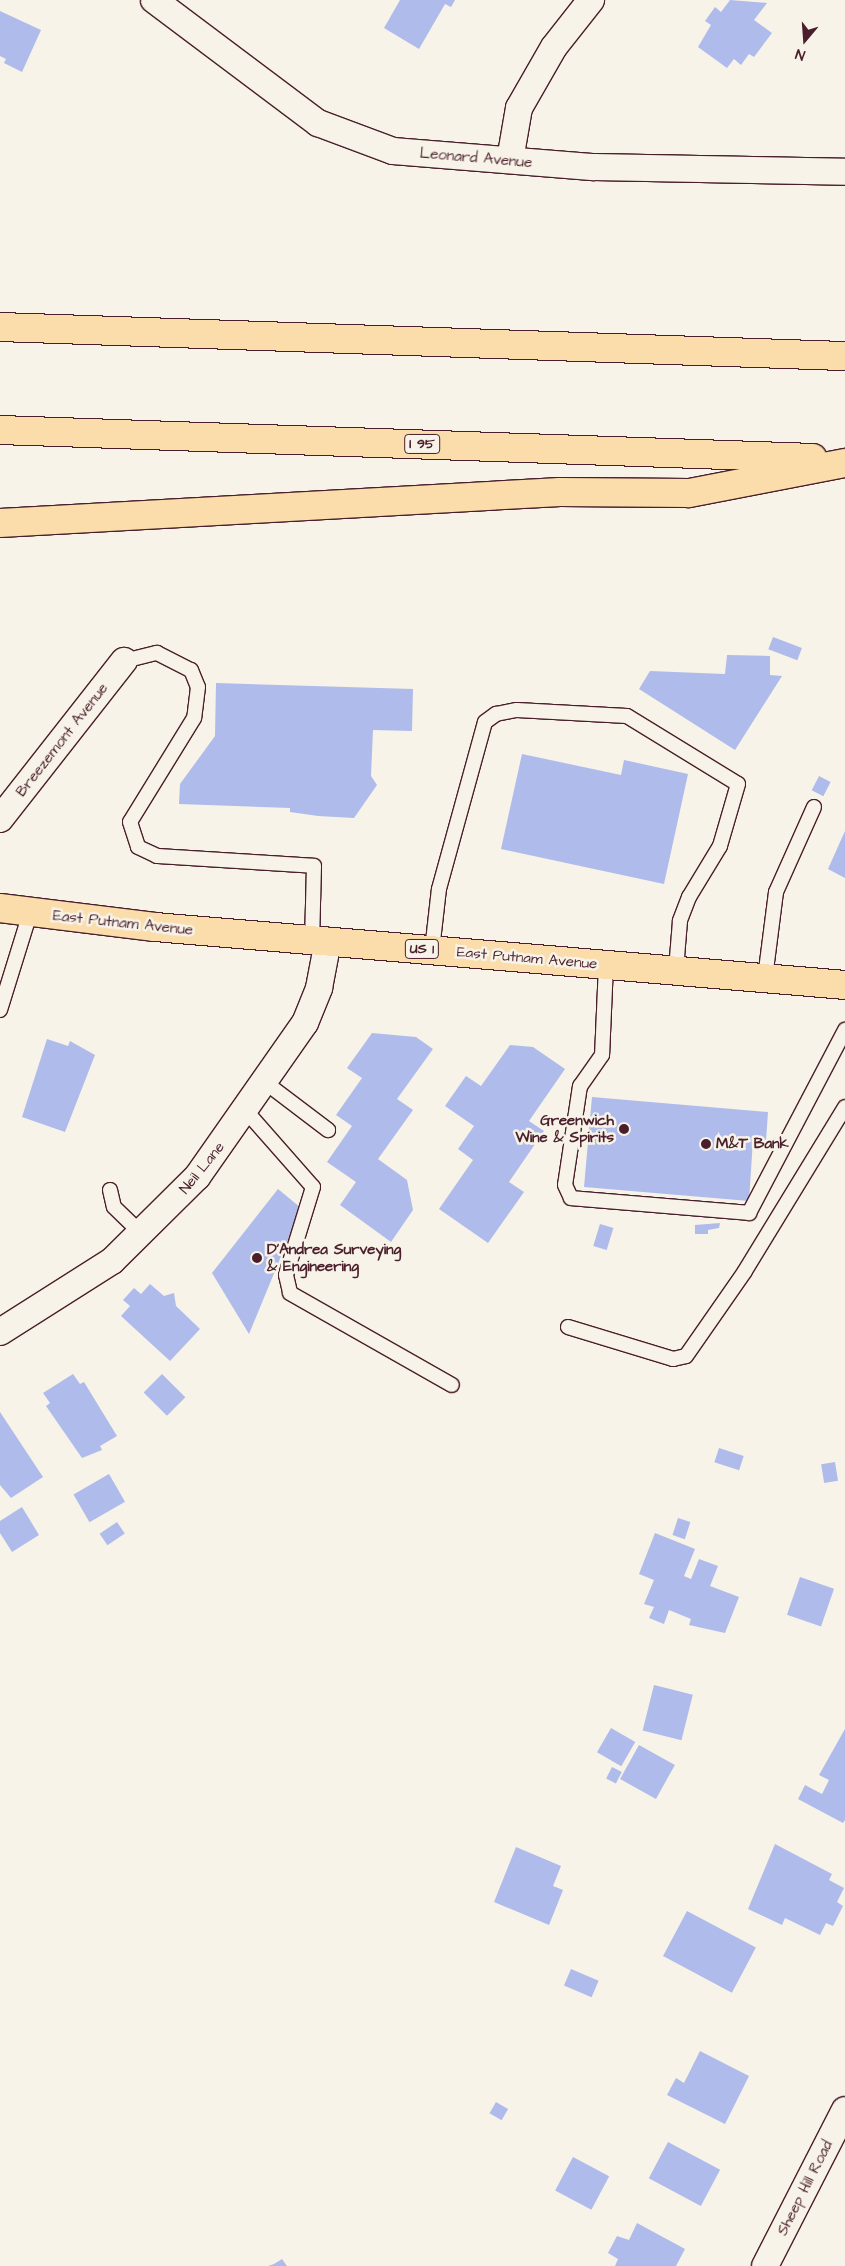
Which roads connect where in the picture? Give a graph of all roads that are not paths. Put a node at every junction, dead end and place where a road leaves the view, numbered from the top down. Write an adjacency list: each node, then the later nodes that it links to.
1 (154, 0): 3 (street, Leonard Avenue)
2 (591, 0): 3 (street)
3 (510, 160): 4 (street, Leonard Avenue)
4 (845, 172)
5 (0, 327): 6 (main road)
6 (845, 356)
7 (0, 430): 8 (main road, I 95)
8 (845, 461): 9 (main road)
9 (0, 522)
10 (124, 661): 12 (street, Breezemont Avenue); 15 (lane)
11 (814, 807): 19 (lane)
12 (0, 819)
13 (0, 908): 14 (main road, East Putnam Avenue / US 1)
14 (30, 913): 15 (main road, East Putnam Avenue / US 1); 21 (lane)
15 (320, 941): 16 (main road, East Putnam Avenue / US 1); 23 (street, Neil Lane)
16 (432, 950): 17 (main road, East Putnam Avenue / US 1); 18 (lane)
17 (606, 965): 18 (main road, East Putnam Avenue / US 1); 22 (lane)
18 (676, 970): 19 (main road, East Putnam Avenue / US 1)
19 (765, 978): 20 (main road, East Putnam Avenue / US 1)
20 (845, 985)
21 (0, 1010)
22 (845, 1030)
23 (266, 1083): 25 (street, Neil Lane); 26 (lane)
24 (845, 1108): 29 (lane)
25 (246, 1111): 28 (street, Neil Lane); 31 (lane)
26 (328, 1130)
27 (110, 1190): 28 (lane)
28 (142, 1234): 30 (street, Neil Lane)
29 (568, 1327)
30 (0, 1332)
31 (452, 1385)
32 (845, 2110): 33 (street, Sheep Hill Road)
33 (765, 2266)

